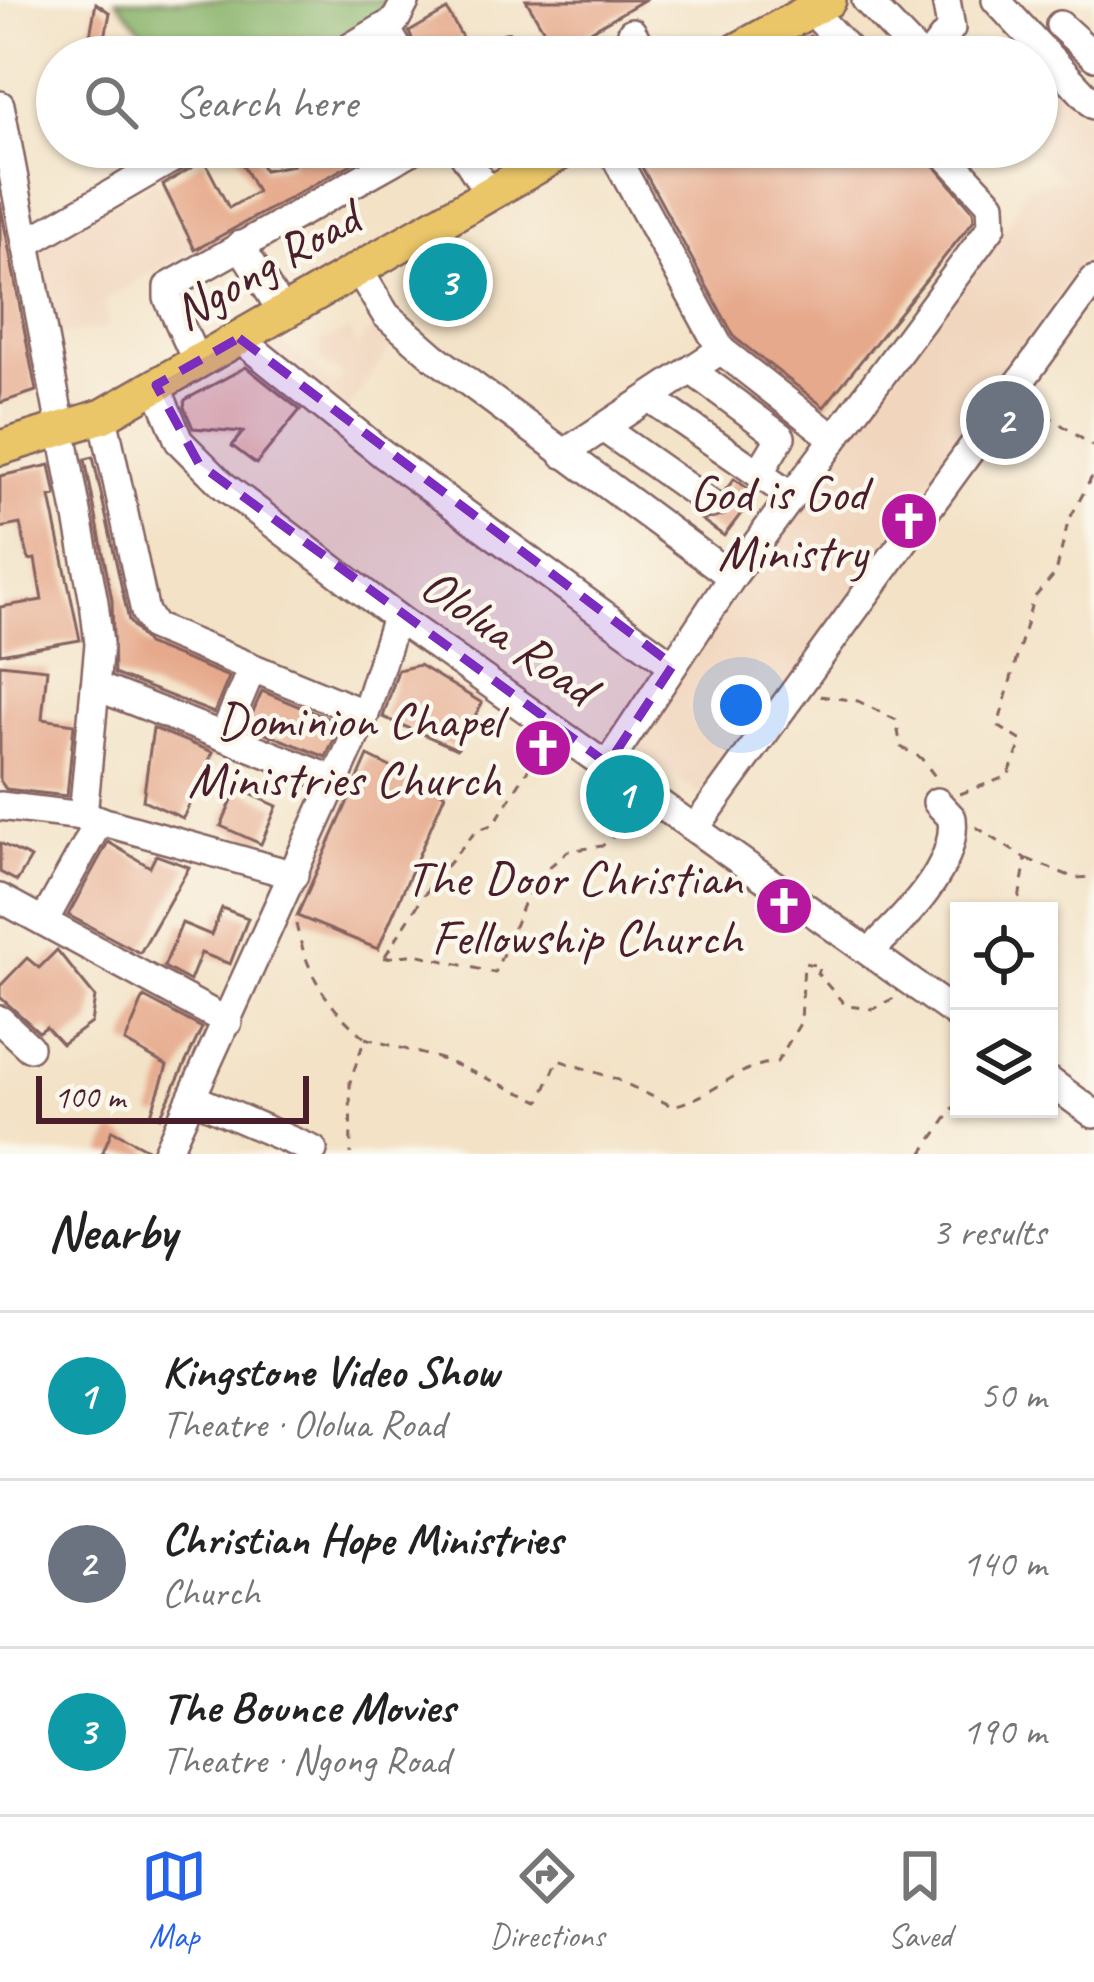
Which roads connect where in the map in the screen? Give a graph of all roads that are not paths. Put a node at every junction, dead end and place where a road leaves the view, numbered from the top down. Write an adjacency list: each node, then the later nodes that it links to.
1 (406, 0): 7 (street)
2 (866, 0): 12 (street)
3 (946, 0): 13 (street)
4 (996, 0): 14 (street)
5 (820, 5): 10 (main road); 11 (street)
6 (1060, 26): 15 (street)
7 (385, 27): 8 (street); 9 (street)
8 (370, 36)
9 (391, 36)
10 (763, 36)
11 (841, 36)
12 (901, 36)
13 (945, 36)
14 (1030, 36)
15 (1094, 56)
16 (1058, 66): 18 (street)
17 (0, 105): 26 (street)
18 (1094, 105)
19 (156, 168): 26 (street)
20 (379, 168): 27 (street)
21 (473, 168): 25 (street)
22 (533, 168): 25 (main road, Ngong Road)
23 (622, 168): 32 (street)
24 (958, 168): 40 (street)
25 (490, 195): 28 (main road, Ngong Road)
26 (27, 243): 39 (street)
27 (240, 244): 30 (street); 33 (street)
28 (358, 269): 30 (main road, Ngong Road); 42 (street)
29 (1094, 280): 58 (street)
30 (283, 313): 31 (main road, Ngong Road)
31 (239, 338): 33 (main road, Ngong Road); 48 (street)
32 (722, 350): 34 (street); 40 (street)
33 (197, 362): 35 (main road, Ngong Road)
34 (691, 370): 36 (street); 43 (street)
35 (156, 385): 37 (main road, Ngong Road); 47 (street, Ololua Road)
36 (651, 399): 38 (street); 43 (street)
37 (104, 416): 39 (main road, Ngong Road); 49 (street)
38 (603, 428): 42 (street); 45 (street)
39 (60, 432): 41 (main road, Ngong Road); 50 (street)
40 (832, 437): 44 (street)
41 (0, 448)
42 (563, 454): 46 (street)
43 (760, 473): 44 (street)
44 (791, 496): 46 (street)
45 (711, 504)
46 (732, 578): 48 (street)
47 (396, 617): 51 (street); 53 (street, Ololua Road)
48 (674, 665): 53 (street)
49 (252, 668): 51 (street); 52 (street)
50 (95, 686): 52 (street); 57 (street)
51 (364, 714): 54 (street)
52 (224, 735): 54 (street)
53 (608, 764): 58 (street, Ololua Road)
54 (337, 782): 59 (street)
55 (942, 800): 62 (street)
56 (0, 806): 57 (street)
57 (92, 818): 59 (street); 61 (street)
58 (696, 827): 62 (street, Ololua Road)
59 (294, 875): 65 (street)
60 (0, 898): 61 (street)
61 (44, 921): 65 (street)
62 (870, 951): 63 (street, Ololua Road)
63 (951, 1010)
64 (0, 1020): 66 (street)
65 (228, 1022): 68 (street)
66 (29, 1047)
67 (1058, 1088): 69 (street)
68 (195, 1099): 70 (street); 71 (street)
69 (1094, 1114)
70 (313, 1150)
71 (166, 1154)

